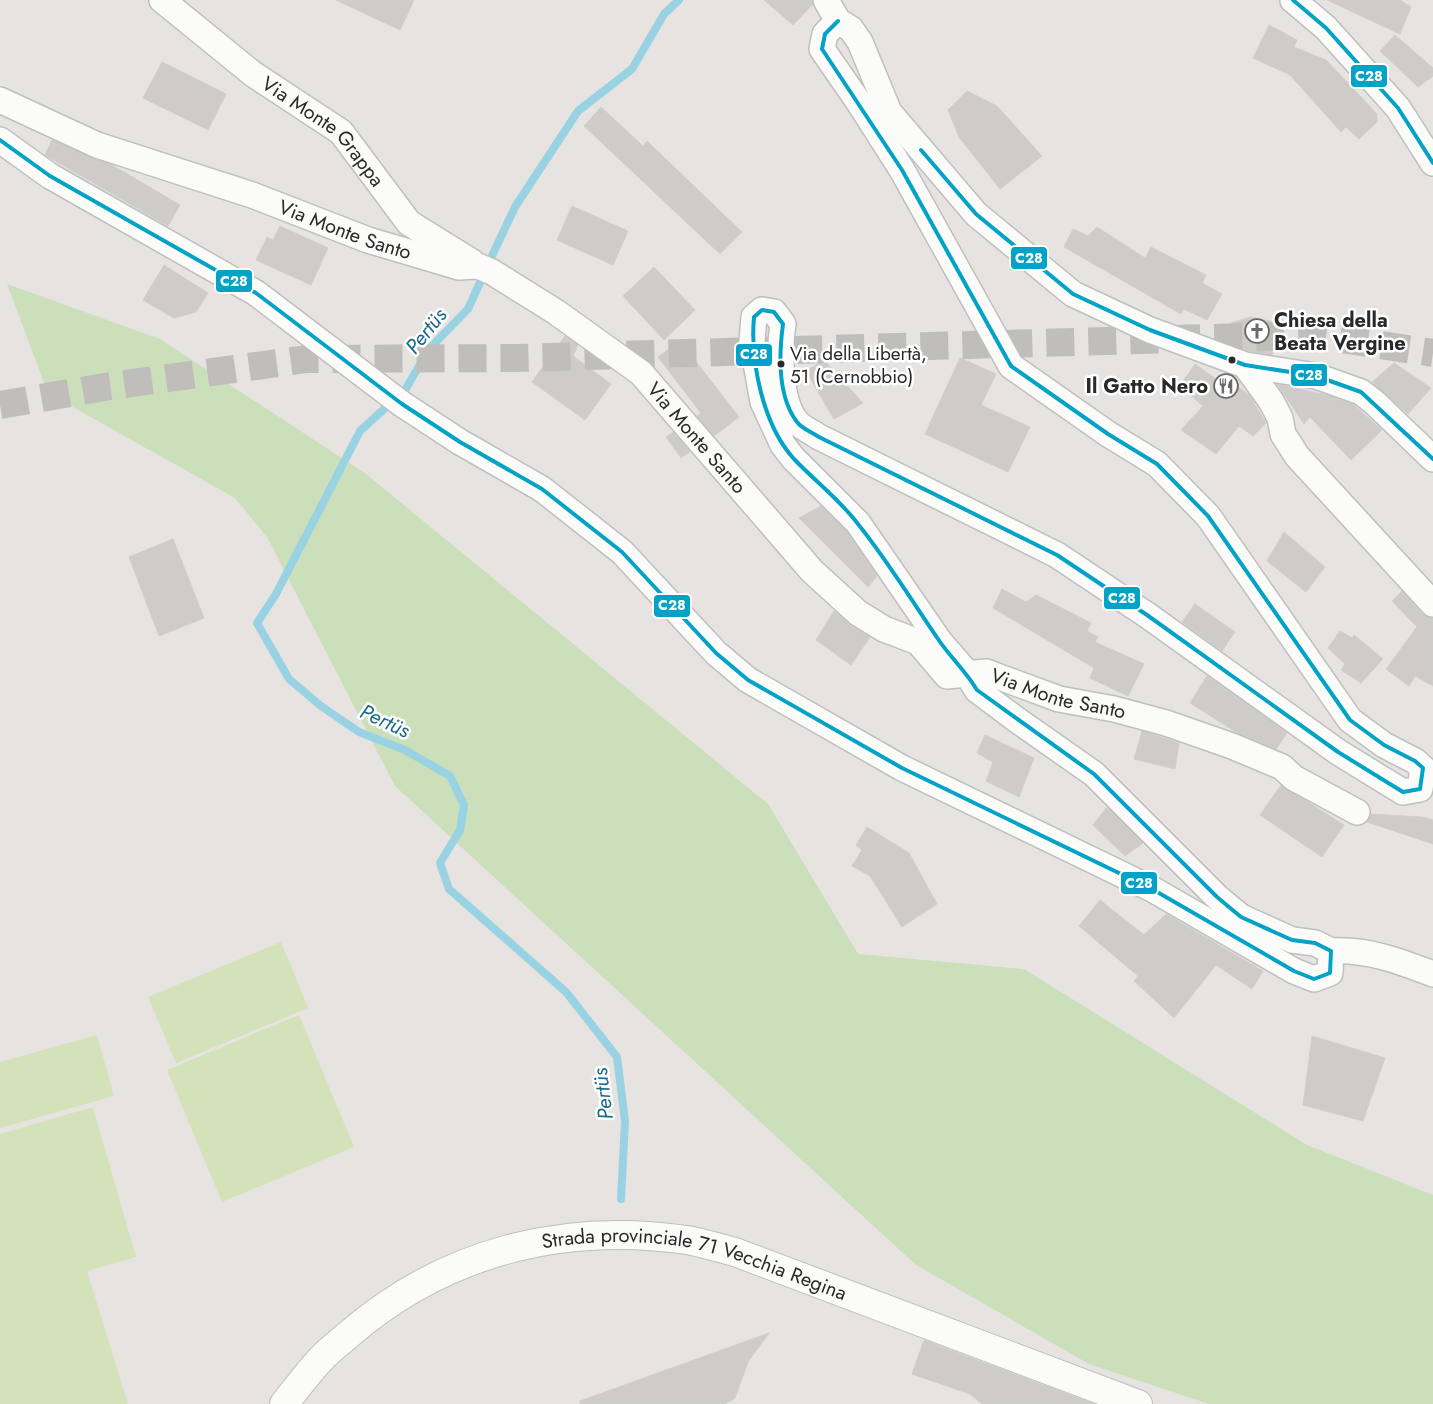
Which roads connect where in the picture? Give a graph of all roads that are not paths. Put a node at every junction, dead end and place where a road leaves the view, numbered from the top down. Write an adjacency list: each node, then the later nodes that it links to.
1 (162, 0): 7 (street, Via Monte Grappa)
2 (1293, 0): 6 (street)
3 (832, 10): 8 (street); 14 (street)
4 (0, 100): 7 (street, Via Monte Santo)
5 (0, 140): 16 (street)
6 (1433, 163)
7 (478, 266): 13 (street, Via Monte Santo)
8 (1245, 365): 9 (street); 12 (street)
9 (1405, 434): 10 (street); 11 (street)
10 (1433, 440)
11 (1433, 459)
12 (1433, 604)
13 (966, 672): 14 (street); 15 (street, Via Monte Santo); 16 (street)
14 (1426, 794)
15 (1357, 812)
16 (1331, 951): 17 (street)
17 (1433, 974)
18 (284, 1404): 19 (street, Strada provinciale 71 Vecchia Regina)
19 (1138, 1404)

